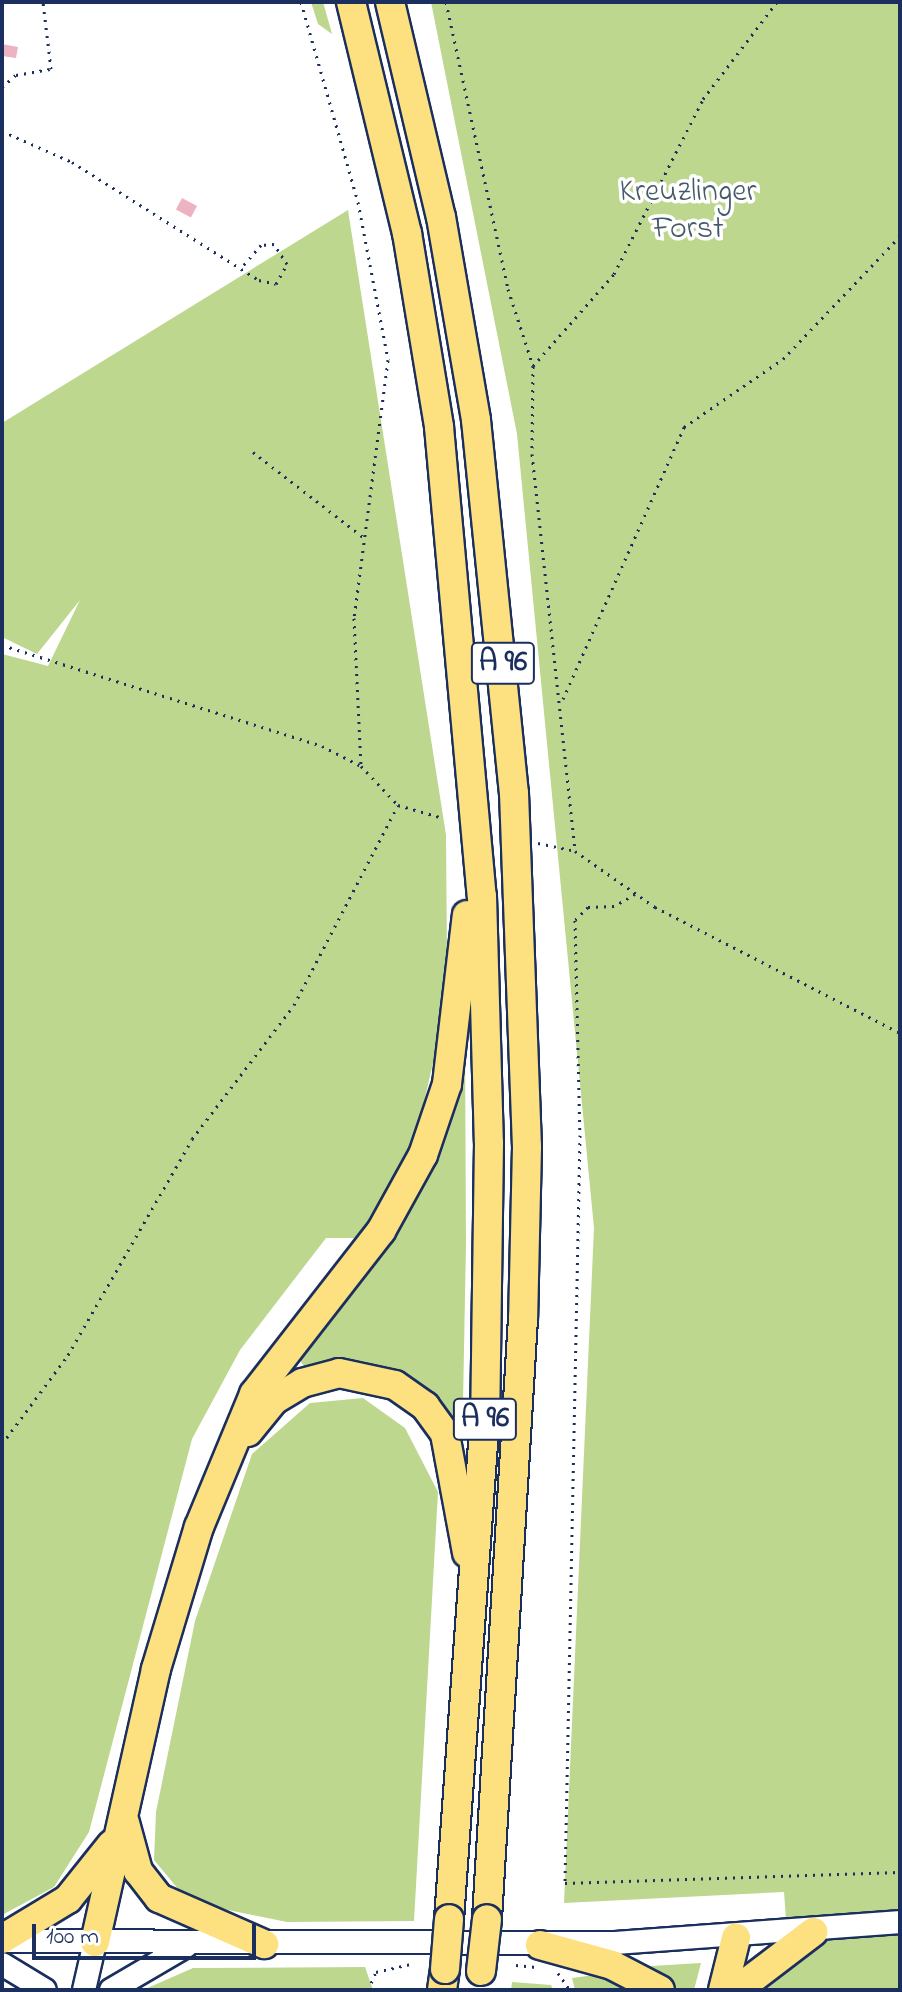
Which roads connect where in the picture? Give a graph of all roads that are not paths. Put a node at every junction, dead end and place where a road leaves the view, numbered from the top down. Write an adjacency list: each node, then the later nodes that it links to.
1 (351, 2): 3 (highway, A 96)
2 (390, 2): 17 (highway, A 96, bridge)
3 (475, 786): 4 (highway); 5 (highway, A 96)
4 (213, 1491): 5 (highway); 6 (highway)
5 (475, 1606): 16 (highway, A 96, bridge)
6 (120, 1824): 10 (highway); 11 (highway); 13 (highway)
7 (900, 1922): 8 (main road)
8 (813, 1932): 9 (main road); 24 (highway)
9 (726, 1939): 14 (main road); 22 (highway); 23 (highway)
10 (2, 1940): 11 (main road)
11 (95, 1942): 12 (main road); 19 (main road)
12 (193, 1943): 13 (main road); 20 (main road)
13 (264, 1944): 14 (main road)
14 (540, 1945): 21 (highway)
15 (2, 1964): 18 (main road)
16 (443, 1980)
17 (480, 1984)
18 (45, 1990)
19 (84, 1990)
20 (111, 1990)
21 (660, 1990)
22 (704, 1990)
23 (723, 1990)
24 (737, 1990)

